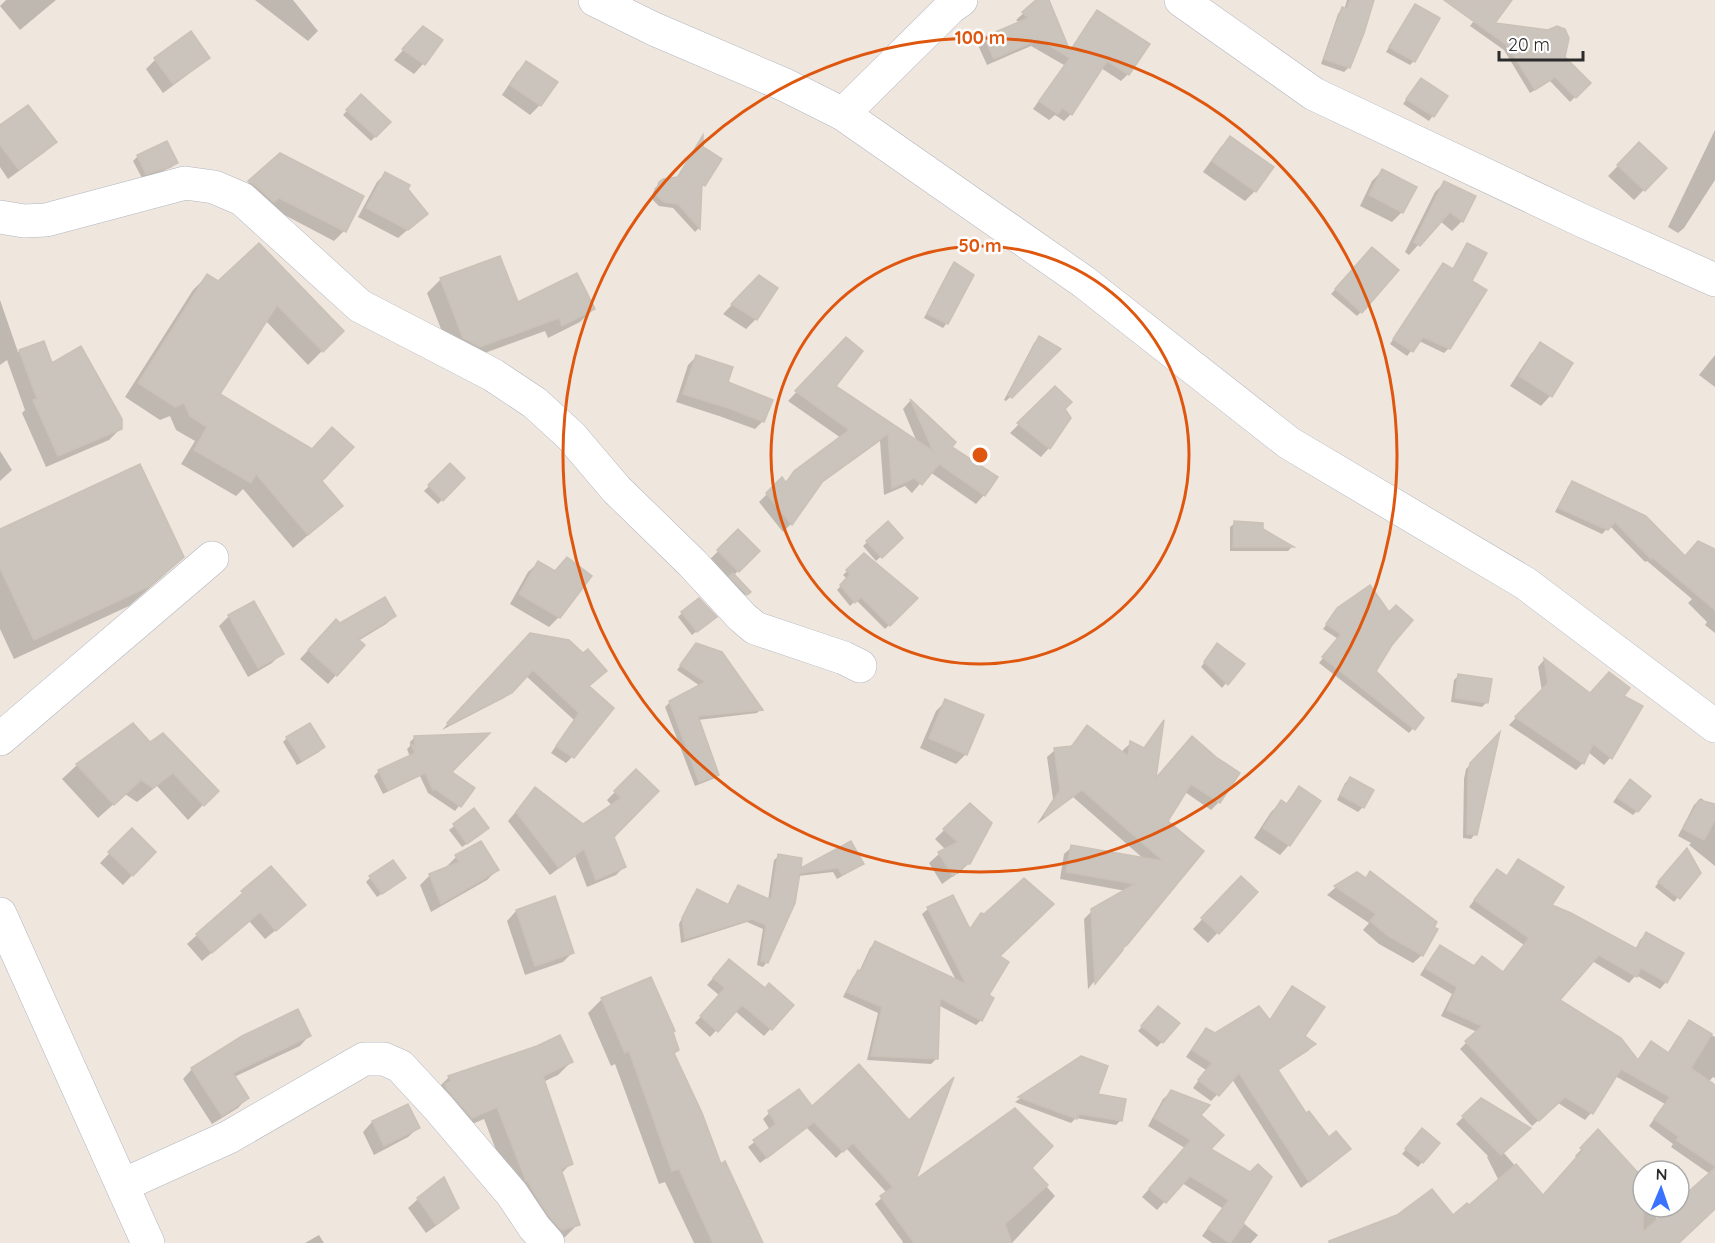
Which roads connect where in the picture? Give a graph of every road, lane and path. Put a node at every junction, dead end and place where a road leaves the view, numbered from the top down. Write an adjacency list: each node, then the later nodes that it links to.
1 (595, 0): 4 (street)
2 (961, 0): 4 (street)
3 (1181, 0): 6 (street)
4 (843, 114): 9 (street)
5 (0, 217): 8 (street)
6 (1715, 280)
7 (212, 558): 10 (street)
8 (860, 666)
9 (1715, 726)
10 (0, 739)
11 (0, 914): 12 (street)
12 (123, 1185): 13 (street); 14 (street)
13 (148, 1243)
14 (548, 1243)

